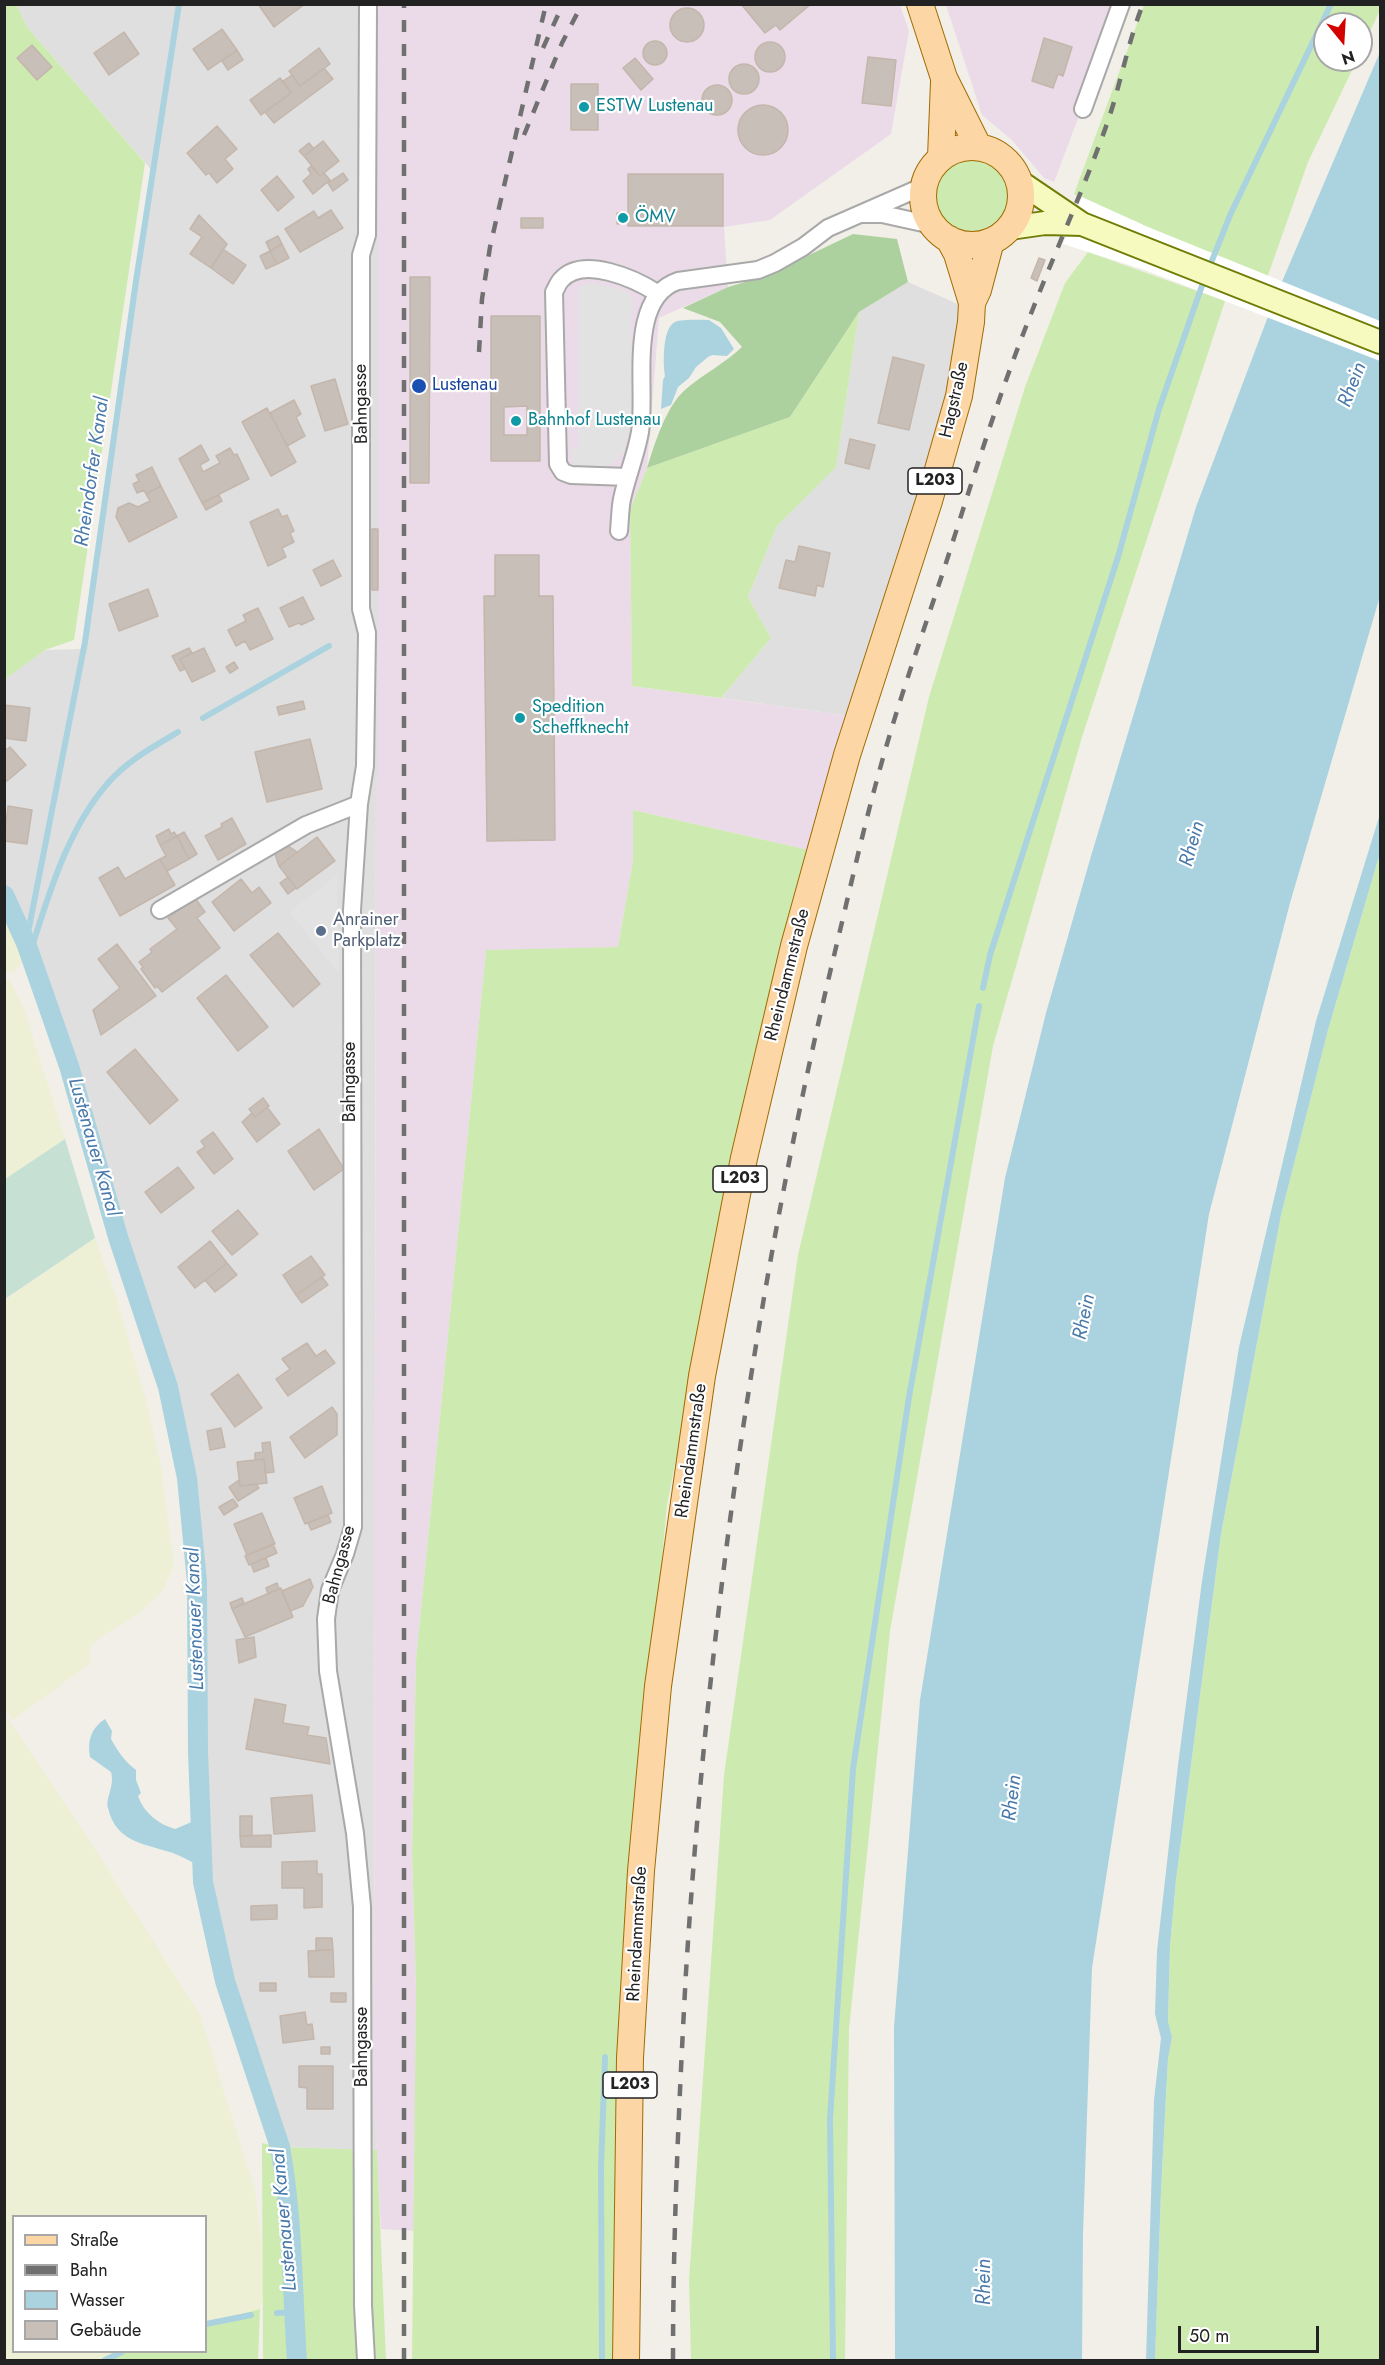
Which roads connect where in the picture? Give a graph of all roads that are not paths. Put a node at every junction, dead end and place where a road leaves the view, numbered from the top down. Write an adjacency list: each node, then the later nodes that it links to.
1 (368, 4): 20 (street, Bahngasse)
2 (920, 4): 4 (main road)
3 (1121, 4): 5 (street)
4 (944, 78): 6 (main road); 7 (main road)
5 (1083, 109)
6 (978, 146): 7 (main road); 8 (main road)
7 (941, 157): 9 (main road)
8 (1020, 182): 11 (main road); 13 (main road, Hagstraße / L203)
9 (924, 186): 10 (street); 12 (main road, Hagstraße / L203)
10 (859, 214): 12 (street); 14 (street)
11 (1082, 224): 13 (main road); 16 (main road)
12 (940, 232): 13 (main road); 15 (main road, Hagstraße / L203)
13 (1001, 234): 15 (main road, Hagstraße / L203)
14 (657, 293): 17 (street); 17 (street)
15 (972, 303): 19 (main road, Hagstraße / L203)
16 (1380, 342)
17 (628, 477): 18 (street)
18 (619, 531)
19 (909, 565): 23 (main road, Rheindammstraße / L203)
20 (359, 804): 21 (street); 22 (street, Bahngasse)
21 (160, 910)
22 (366, 2361)
23 (626, 2361)

